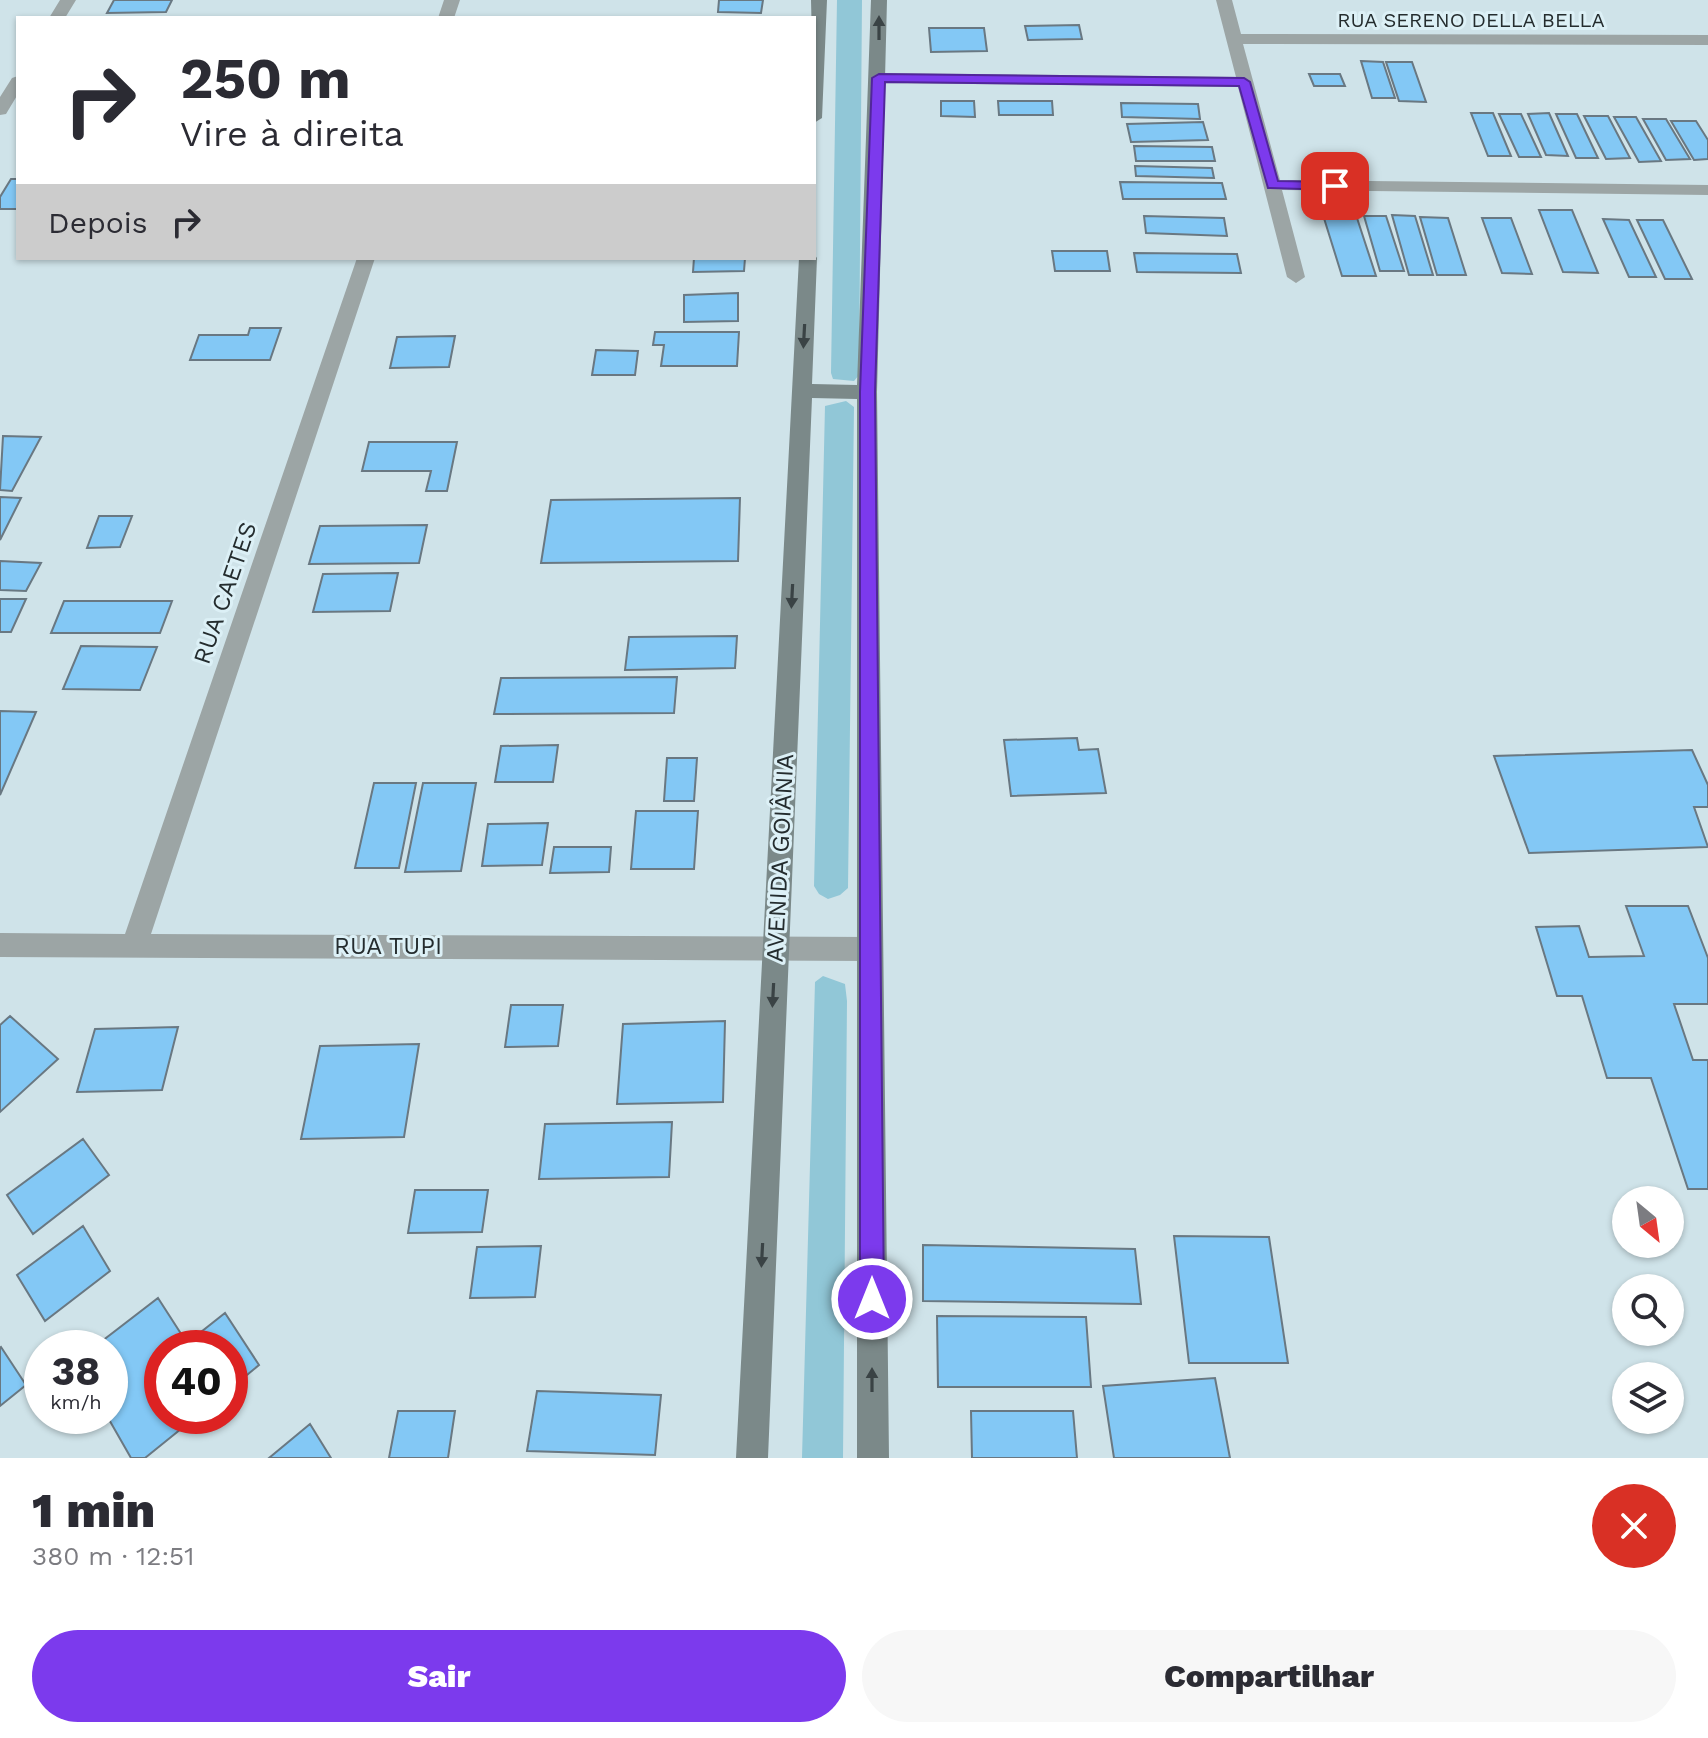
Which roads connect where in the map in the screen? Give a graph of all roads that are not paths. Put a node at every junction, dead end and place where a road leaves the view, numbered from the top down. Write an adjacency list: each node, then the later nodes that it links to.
1 (819, 0): 6 (street)
2 (879, 0): 7 (street, one-way to 2)
3 (1224, 0): 4 (street)
4 (1235, 39): 5 (street, RUA SERENO DELLA BELLA); 8 (street)
5 (1708, 40)
6 (816, 71)
7 (879, 78): 8 (street); 17 (street)
8 (1244, 82): 11 (street)
9 (16, 84): 10 (street)
10 (0, 110)
11 (1272, 185): 12 (street); 15 (street)
12 (1708, 190)
13 (365, 260): 19 (street, RUA CAETES)
14 (808, 260): 16 (street, AVENIDA GOIÂNIA, one-way to 16)
15 (1296, 277)
16 (801, 391): 17 (street); 20 (street, AVENIDA GOIÂNIA, one-way to 20)
17 (867, 392): 21 (street)
18 (0, 945): 19 (street, RUA TUPI)
19 (134, 945): 20 (street, RUA TUPI)
20 (775, 948): 21 (street, RUA TUPI); 22 (street, AVENIDA GOIÂNIA, one-way to 22)
21 (870, 949): 23 (street, one-way to 21)
22 (752, 1458)
23 (873, 1458)

